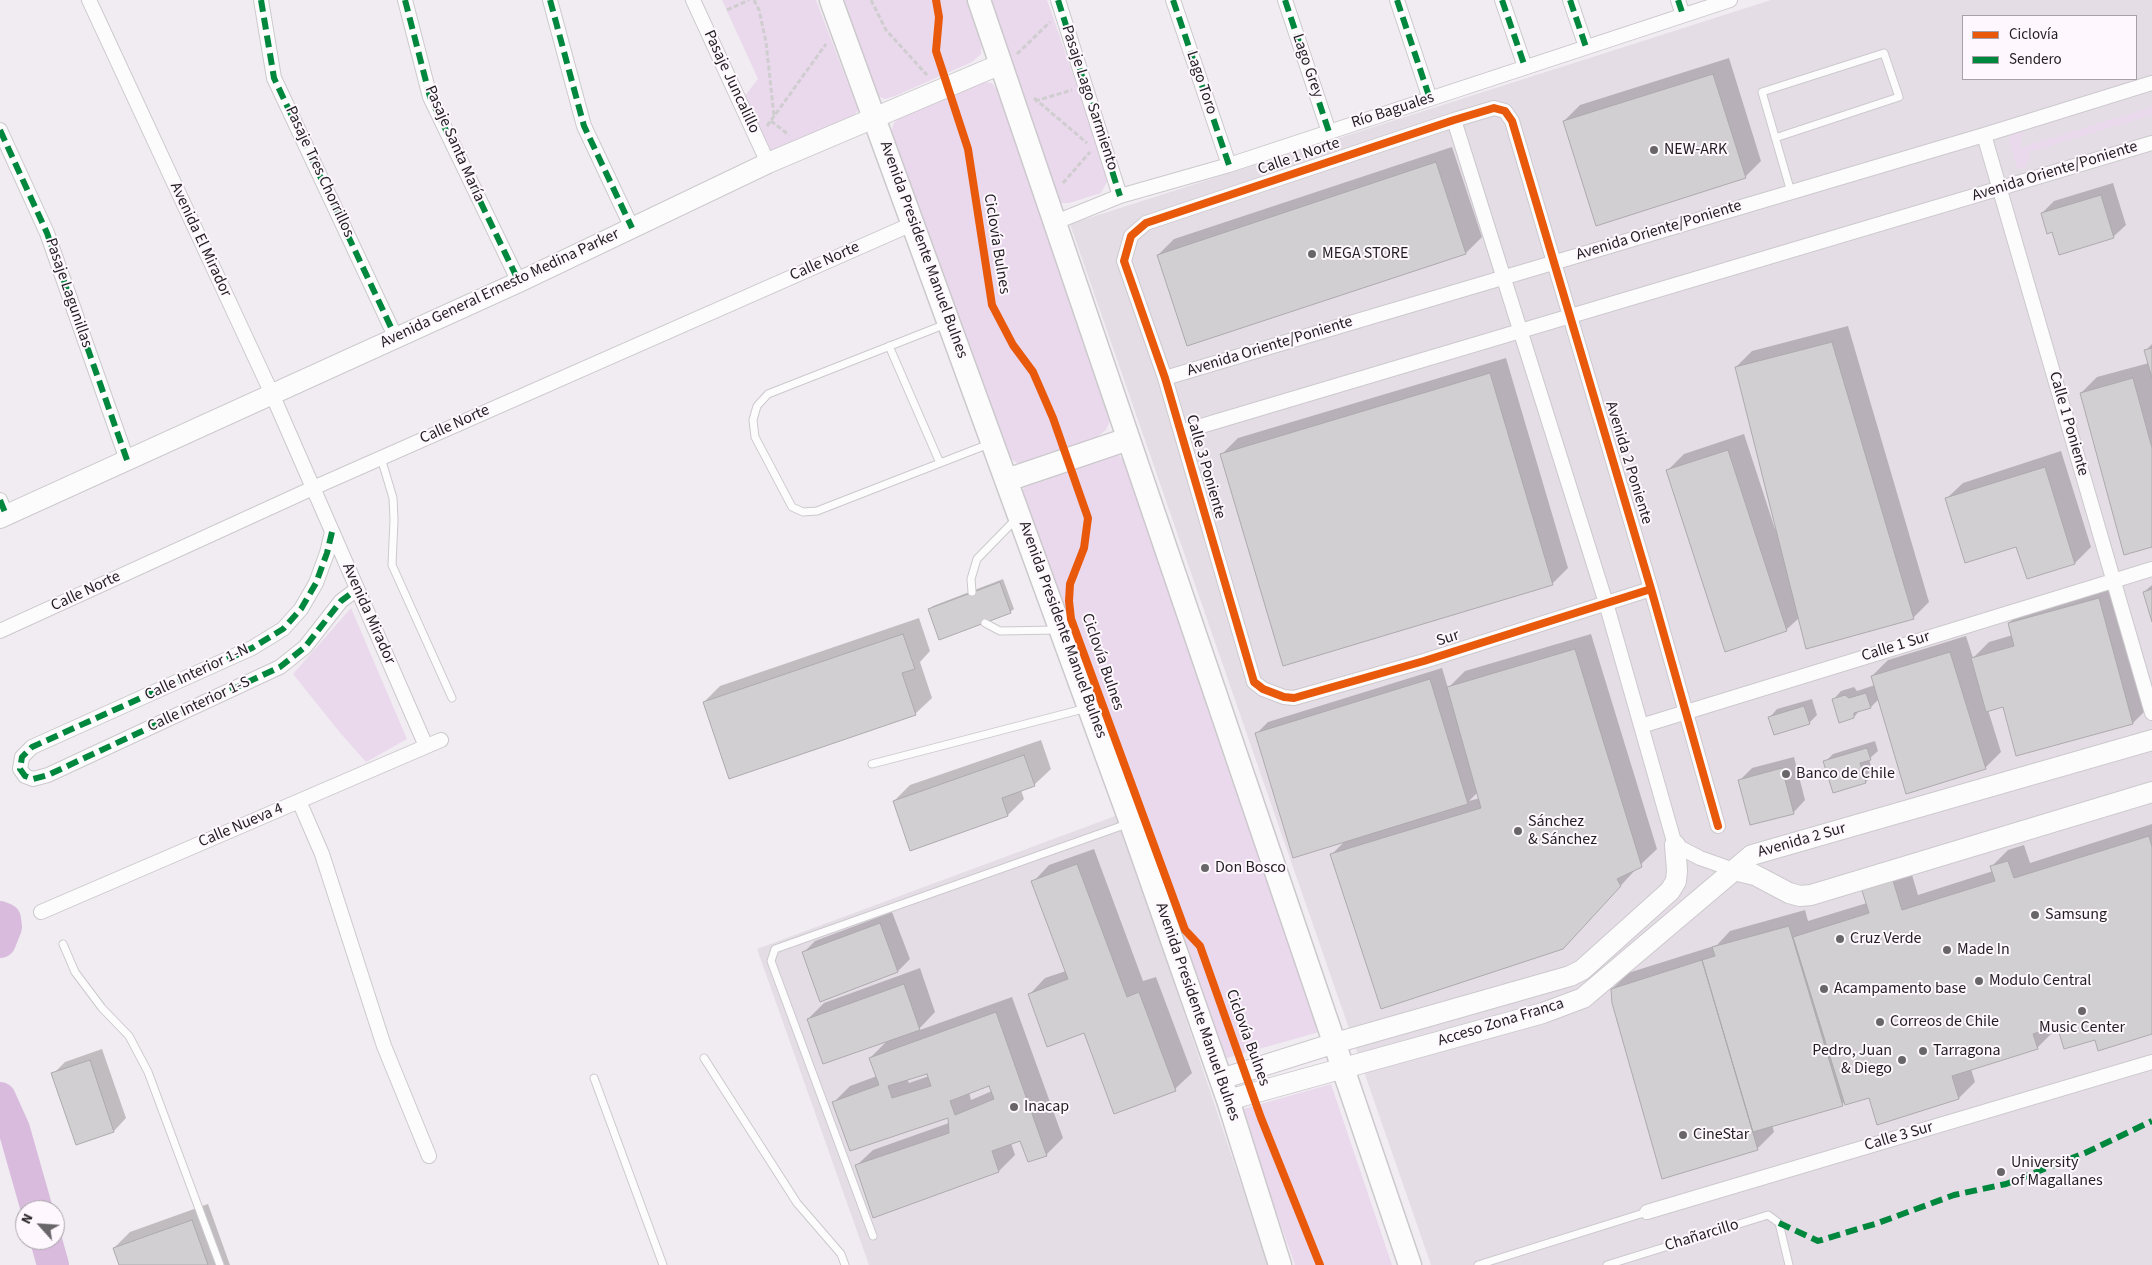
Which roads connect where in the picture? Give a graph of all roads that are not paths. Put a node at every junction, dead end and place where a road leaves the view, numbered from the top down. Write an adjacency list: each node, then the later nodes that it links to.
1 (89, 0): 48 (street, Avenida El Mirador)
2 (261, 0): 45 (street, Pasaje Tres Chorrillos)
3 (405, 0): 41 (street, Pasaje Santa María)
4 (550, 0): 37 (street)
5 (693, 0): 30 (street, Pasaje Juncalillo)
6 (832, 0): 23 (main road, Avenida Presidente Manuel Bulnes)
7 (979, 0): 18 (main road)
8 (1173, 0): 31 (street, Lago Toro)
9 (1285, 0): 26 (street, Lago Grey)
10 (1397, 0): 21 (street)
11 (1502, 0): 19 (street)
12 (1570, 0): 17 (street)
13 (1678, 0): 16 (street)
14 (1730, 0): 16 (street, Río Baguales)
15 (1060, 6): 34 (street, Pasaje Lago Sarmiento)
16 (1683, 15): 17 (street, Río Baguales)
17 (1586, 47): 19 (street, Río Baguales)
18 (1007, 61): 23 (street, Avenida General Ernesto Medina Parker); 35 (main road)
19 (1525, 67): 21 (street, Río Baguales)
20 (2152, 82): 27 (street, Avenida Oriente/Poniente)
21 (1430, 99): 26 (street, Río Baguales)
22 (1505, 111): 24 (street, Calle 1 Norte); 39 (street, Avenida 2 Poniente)
23 (876, 118): 30 (street, Avenida General Ernesto Medina Parker); 36 (main road, Avenida Presidente Manuel Bulnes)
24 (1454, 120): 38 (street, Calle 1 Norte); 40 (street)
25 (0, 130): 53 (street, Pasaje Lagunillas)
26 (1329, 132): 31 (street, Río Baguales)
27 (1984, 135): 32 (street, Calle 1 Poniente); 33 (street, Avenida Oriente/Poniente)
28 (1776, 138): 28 (lane); 33 (lane)
29 (2152, 143): 32 (street, Avenida Oriente/Poniente)
30 (768, 163): 37 (street, Avenida General Ernesto Medina Parker)
31 (1229, 165): 34 (street, Río Baguales)
32 (2000, 189): 42 (street, Avenida Oriente/Poniente); 61 (street, Calle 1 Poniente)
33 (1791, 192): 39 (street, Avenida Oriente/Poniente)
34 (1120, 196): 35 (street, Río Baguales)
35 (1056, 222): 50 (main road)
36 (912, 224): 43 (main road, Avenida Presidente Manuel Bulnes); 52 (street, Calle Norte)
37 (632, 228): 41 (street, Avenida General Ernesto Medina Parker)
38 (1124, 261): 47 (street, Calle 3 Poniente)
39 (1553, 263): 40 (street, Avenida Oriente/Poniente); 42 (street, Avenida 2 Poniente)
40 (1505, 277): 44 (street); 47 (street, Avenida Oriente/Poniente)
41 (520, 282): 45 (street, Avenida General Ernesto Medina Parker)
42 (1570, 316): 44 (street, Avenida Oriente/Poniente); 63 (street, Avenida 2 Poniente)
43 (948, 323): 46 (lane); 51 (main road, Avenida Presidente Manuel Bulnes)
44 (1522, 331): 49 (street, Avenida Oriente/Poniente); 65 (street)
45 (396, 338): 48 (street, Avenida General Ernesto Medina Parker)
46 (889, 346): 54 (lane); 54 (lane)
47 (1165, 378): 49 (street, Calle 3 Poniente)
48 (272, 394): 53 (street, Avenida General Ernesto Medina Parker); 56 (street, Avenida El Mirador)
49 (1181, 432): 69 (street, Calle 3 Poniente)
50 (1128, 439): 55 (main road); 88 (main road)
51 (993, 442): 54 (lane); 55 (main road, Avenida Presidente Manuel Bulnes)
52 (381, 458): 56 (street, Calle Norte); 70 (lane)
53 (127, 460): 57 (street, Avenida General Ernesto Medina Parker)
54 (940, 463)
55 (1007, 480): 58 (main road, Avenida Presidente Manuel Bulnes)
56 (311, 485): 59 (street, Avenida Mirador); 68 (street, Calle Norte)
57 (2, 511)
58 (1020, 516): 64 (lane); 67 (main road, Avenida Presidente Manuel Bulnes)
59 (332, 532): 62 (street, Avenida Mirador); 79 (street, Calle Interior 1-N)
60 (2152, 569): 61 (street, Calle 1 Sur)
61 (2114, 581): 72 (street, Calle 1 Sur); 73 (street, Calle 1 Poniente)
62 (357, 589): 77 (street, Avenida Mirador); 79 (street, Calle Interior 1-S)
63 (1651, 589): 65 (street, Sur); 72 (street, Avenida 2 Poniente)
64 (972, 592)
65 (1606, 603): 69 (street, Sur); 74 (street)
66 (985, 623): 67 (lane)
67 (1061, 630): 71 (main road, Avenida Presidente Manuel Bulnes)
68 (0, 631)
69 (1254, 682)
70 (452, 698)
71 (1090, 707): 78 (lane); 82 (main road, Avenida Presidente Manuel Bulnes)
72 (1686, 712): 74 (street, Calle 1 Sur); 83 (street, Avenida 2 Poniente)
73 (2152, 712)
74 (1641, 726): 84 (street)
75 (441, 740): 77 (street, Calle Nueva 4)
76 (2152, 740): 85 (street, Avenida 2 Sur)
77 (426, 746): 81 (street, Calle Nueva 4)
78 (872, 764)
79 (20, 769)
80 (2152, 792): 85 (street, Avenida 2 Sur)
81 (299, 801): 86 (street, Calle Nueva 4); 95 (street)
82 (1132, 823): 93 (main road, Avenida Presidente Manuel Bulnes); 97 (lane)
83 (1718, 826)
84 (1675, 845): 85 (street); 88 (street, Acceso Zona Franca)
85 (1734, 870): 91 (street, Acceso Zona Franca)
86 (41, 912)
87 (63, 944): 98 (lane)
88 (1335, 1042): 91 (main road); 93 (street, Acceso Zona Franca)
89 (704, 1058): 100 (lane)
90 (2152, 1062): 96 (street, Calle 3 Sur)
91 (1343, 1069): 94 (street, Acceso Zona Franca); 102 (main road)
92 (594, 1078): 99 (lane)
93 (1221, 1079): 94 (main road, Avenida Presidente Manuel Bulnes)
94 (1228, 1100): 101 (main road, Avenida Presidente Manuel Bulnes)
95 (429, 1156)
96 (1647, 1212): 103 (lane)
97 (873, 1236)
98 (220, 1265)
99 (663, 1265)
100 (845, 1265)
101 (1280, 1265)
102 (1410, 1265)
103 (1478, 1265)
104 (1607, 1265): 105 (lane, Chañarcillo)
105 (1789, 1265)

